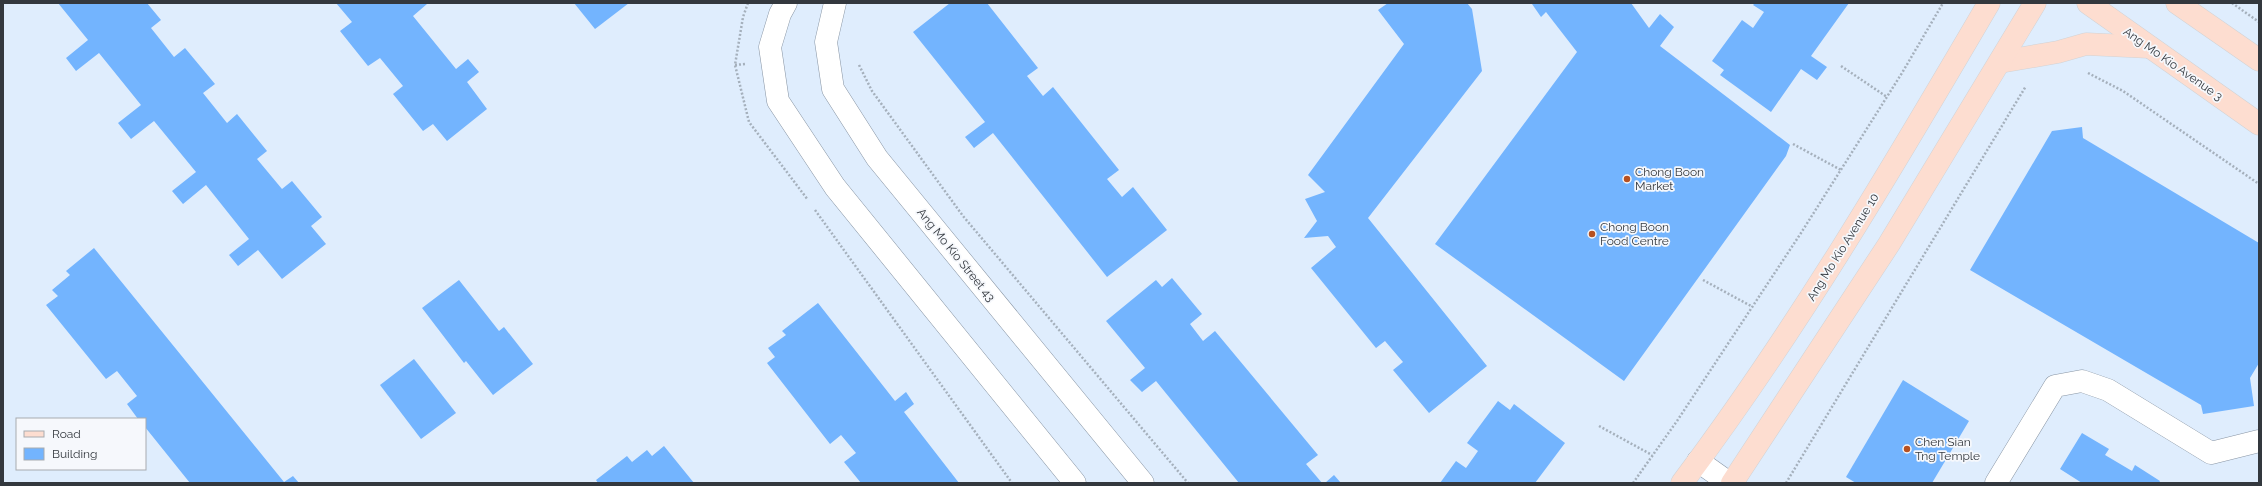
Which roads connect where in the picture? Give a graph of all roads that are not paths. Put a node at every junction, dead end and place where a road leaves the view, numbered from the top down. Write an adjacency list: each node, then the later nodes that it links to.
1 (786, 3): 13 (street)
2 (835, 3): 14 (street, Ang Mo Kio Street 43)
3 (1989, 3): 12 (main road, Ang Mo Kio Avenue 10)
4 (2035, 3): 9 (main road)
5 (2088, 3): 7 (main road, Ang Mo Kio Avenue 3)
6 (2177, 3): 8 (main road)
7 (2149, 47): 9 (main road); 10 (main road, Ang Mo Kio Avenue 3)
8 (2259, 60)
9 (2000, 62): 16 (main road)
10 (2259, 124)
11 (2259, 441): 17 (street)
12 (1698, 461): 15 (main road, Ang Mo Kio Avenue 10); 16 (street)
13 (1075, 483)
14 (1143, 483)
15 (1682, 483)
16 (1730, 483)
17 (1996, 483)

